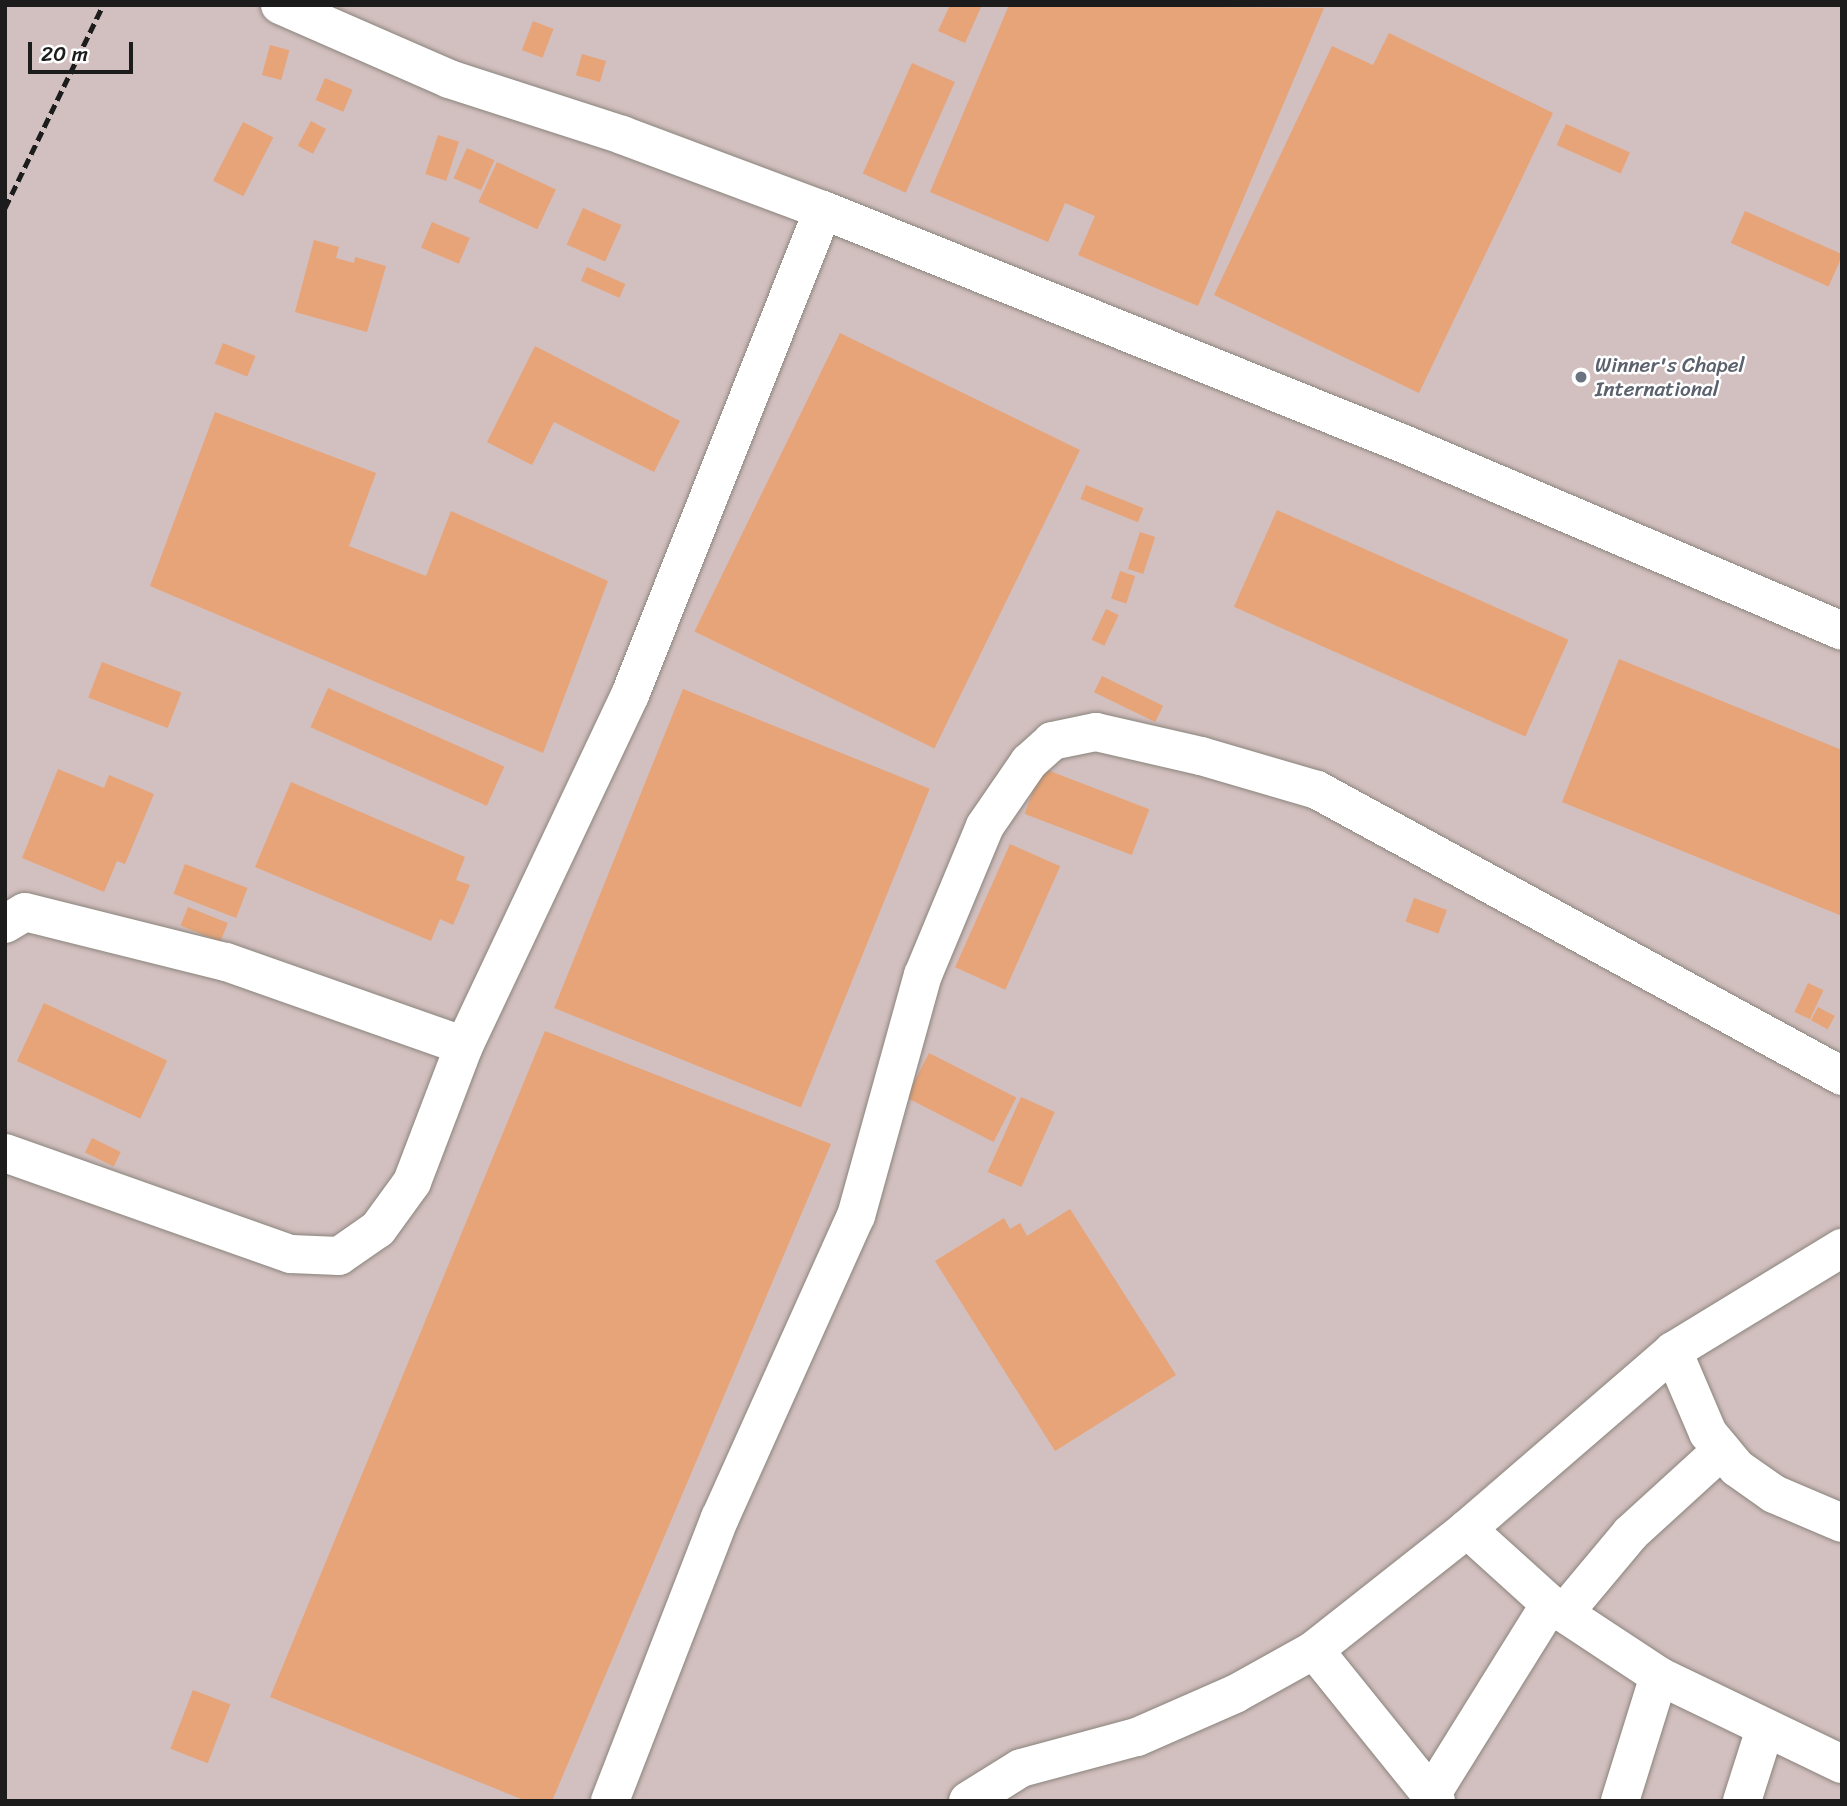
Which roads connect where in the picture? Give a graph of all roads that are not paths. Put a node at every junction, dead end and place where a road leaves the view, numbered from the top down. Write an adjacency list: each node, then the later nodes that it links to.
1 (280, 5): 2 (street)
2 (823, 210): 3 (street); 5 (street)
3 (1842, 631)
4 (5, 924): 5 (street)
5 (464, 1046): 7 (street)
6 (1842, 1076): 19 (street)
7 (5, 1153)
8 (1842, 1248): 9 (street)
9 (1673, 1351): 10 (street); 12 (street)
10 (1722, 1450): 11 (street); 13 (street)
11 (1842, 1523)
12 (1467, 1529): 13 (street); 14 (street)
13 (1557, 1609): 15 (street); 18 (street)
14 (1314, 1650): 18 (street); 20 (street)
15 (1659, 1676): 16 (street); 21 (street)
16 (1766, 1728): 17 (street); 22 (street)
17 (1842, 1764)
18 (1433, 1798)
19 (610, 1801)
20 (968, 1801)
21 (1620, 1801)
22 (1742, 1801)

